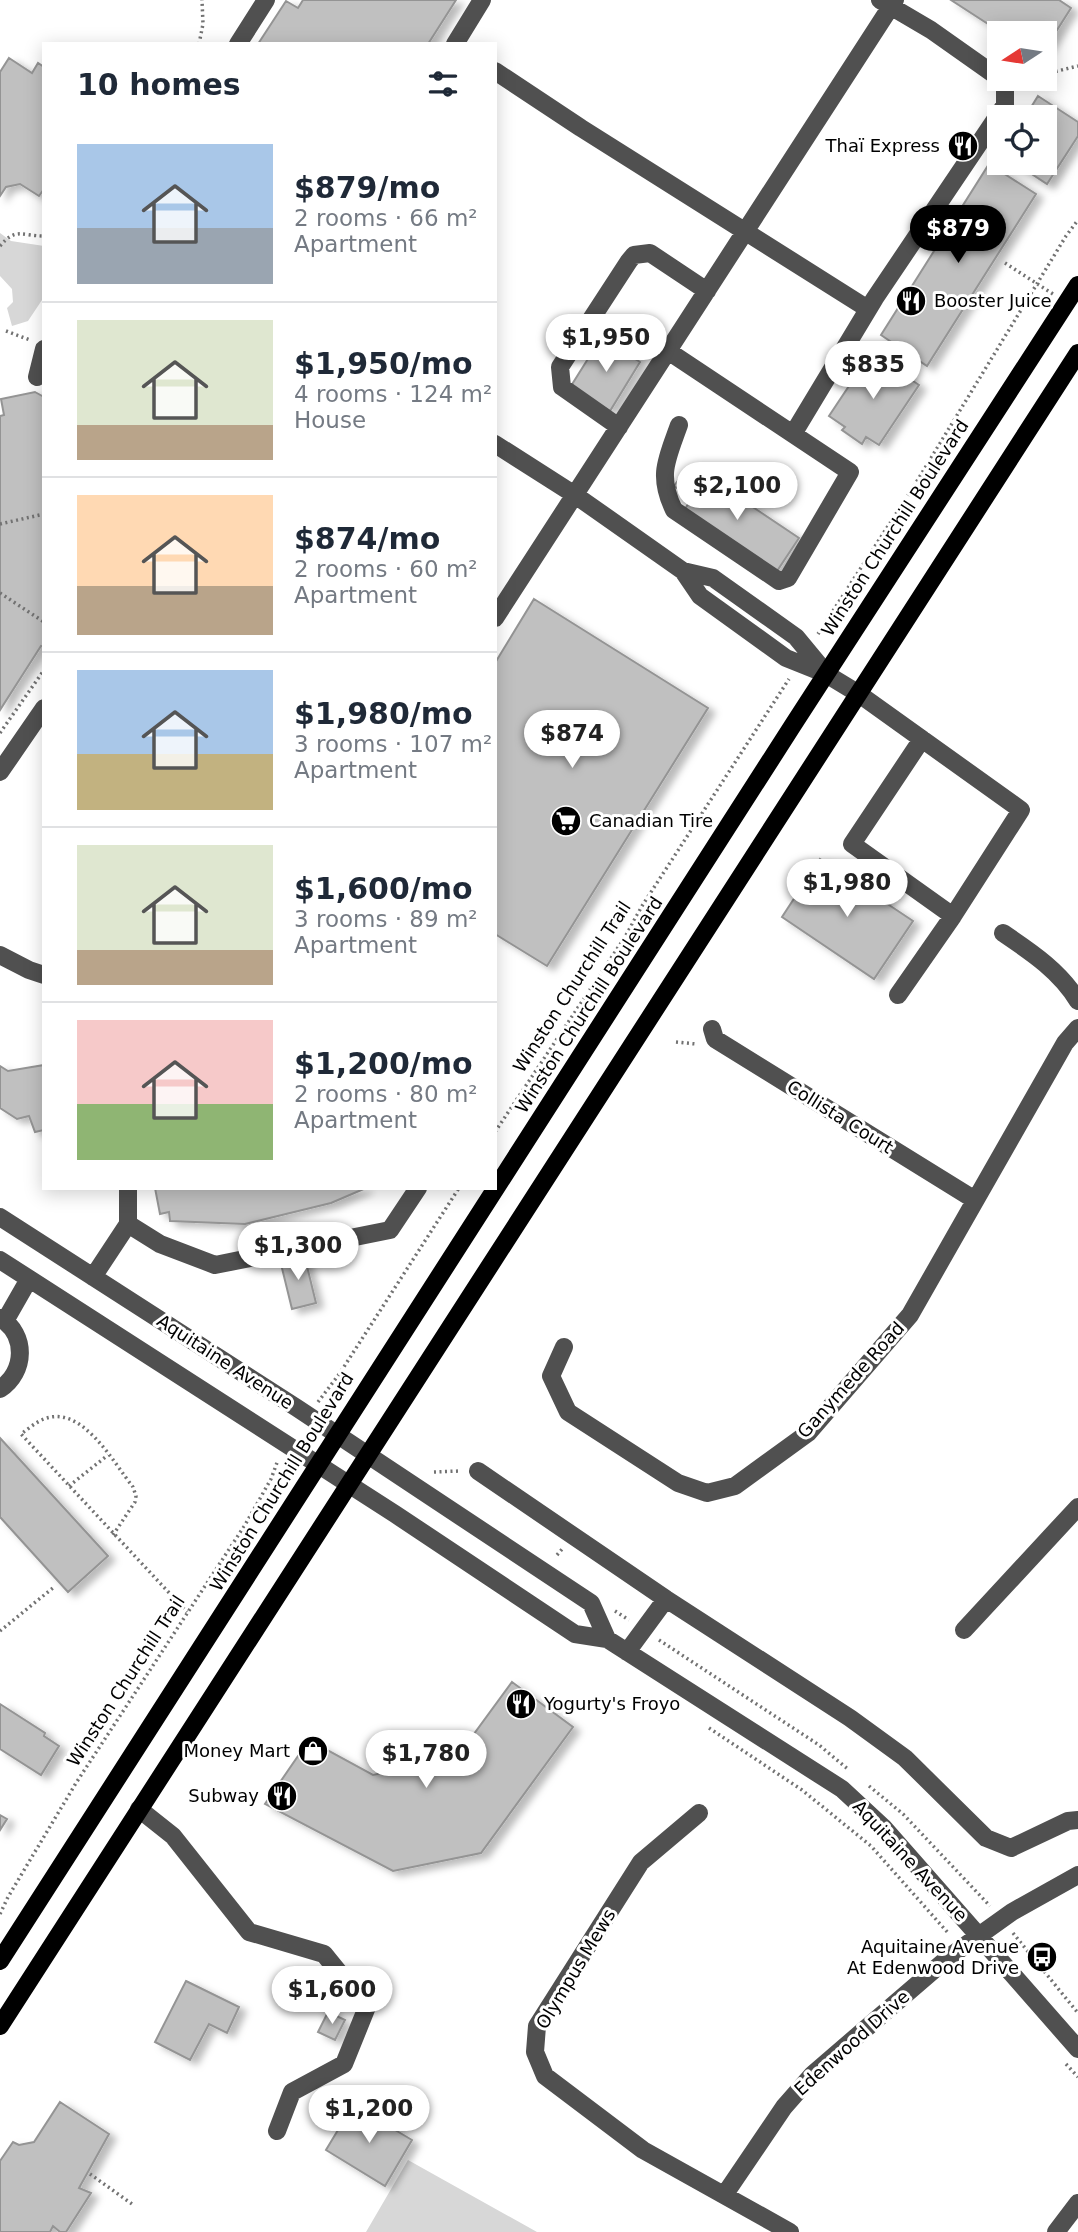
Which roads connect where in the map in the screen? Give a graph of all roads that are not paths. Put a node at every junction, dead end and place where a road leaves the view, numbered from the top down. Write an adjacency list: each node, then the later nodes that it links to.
1 (266, 0): 4 (street)
2 (482, 0): 5 (street)
3 (889, 2): 6 (street); 9 (street)
4 (239, 42)
5 (456, 42)
6 (987, 69)
7 (497, 72): 9 (street)
8 (1005, 91): 12 (street)
9 (746, 231): 11 (street); 12 (street)
10 (1078, 285): 23 (main road, Winston Churchill Boulevard)
11 (707, 291): 14 (street); 18 (street)
12 (868, 309): 19 (street)
13 (37, 345): 16 (street)
14 (668, 351): 18 (street); 19 (street)
15 (1078, 353): 24 (main road)
16 (37, 377)
17 (679, 425): 19 (street)
18 (619, 427): 21 (street)
19 (793, 435)
20 (497, 445): 21 (street)
21 (575, 495): 22 (street); 23 (street)
22 (497, 615)
23 (826, 674): 24 (street); 36 (main road, Winston Churchill Boulevard)
24 (859, 694): 26 (street); 50 (main road)
25 (42, 711): 27 (street)
26 (922, 739): 28 (street); 28 (street)
27 (0, 772)
28 (953, 916): 32 (street)
29 (1003, 933): 33 (street)
30 (0, 955): 31 (street)
31 (42, 974)
32 (898, 995)
33 (1078, 1001)
34 (1078, 1028): 40 (street, Ganymede Road)
35 (712, 1029): 40 (street, Collista Court)
36 (497, 1181)
37 (128, 1190): 42 (street)
38 (417, 1190): 42 (street)
39 (491, 1190): 49 (main road, Winston Churchill Boulevard)
40 (975, 1200): 47 (street, Ganymede Road)
41 (0, 1217): 44 (street, Aquitaine Avenue)
42 (128, 1224): 44 (street)
43 (0, 1261): 45 (street, Aquitaine Avenue)
44 (93, 1277): 49 (street, Aquitaine Avenue)
45 (29, 1279): 46 (street); 51 (street, Aquitaine Avenue)
46 (3, 1319): 48 (street)
47 (564, 1347)
48 (0, 1388)
49 (338, 1435): 50 (street, Aquitaine Avenue); 51 (main road, Winston Churchill Boulevard)
50 (368, 1455): 53 (main road); 57 (street, Aquitaine Avenue)
51 (318, 1465): 53 (street, Aquitaine Avenue); 64 (main road, Winston Churchill Boulevard)
52 (478, 1471): 55 (street)
53 (349, 1485): 57 (street, Aquitaine Avenue); 59 (main road)
54 (1078, 1507): 56 (street)
55 (666, 1599): 58 (street); 61 (street)
56 (964, 1630)
57 (607, 1639): 58 (street, Aquitaine Avenue)
58 (627, 1652): 63 (street, Aquitaine Avenue)
59 (139, 1809): 65 (main road); 67 (street)
60 (699, 1813): 68 (street, Olympus Mews)
61 (1078, 1820)
62 (1078, 1875): 63 (street, Edenwood Drive)
63 (979, 1935): 66 (street, Aquitaine Avenue); 68 (street, Edenwood Drive)
64 (0, 1961)
65 (0, 2026)
66 (1078, 2049)
67 (277, 2131)
68 (725, 2194): 70 (street, Olympus Mews)
69 (1078, 2203): 71 (street)
70 (790, 2232)
71 (1056, 2232)

